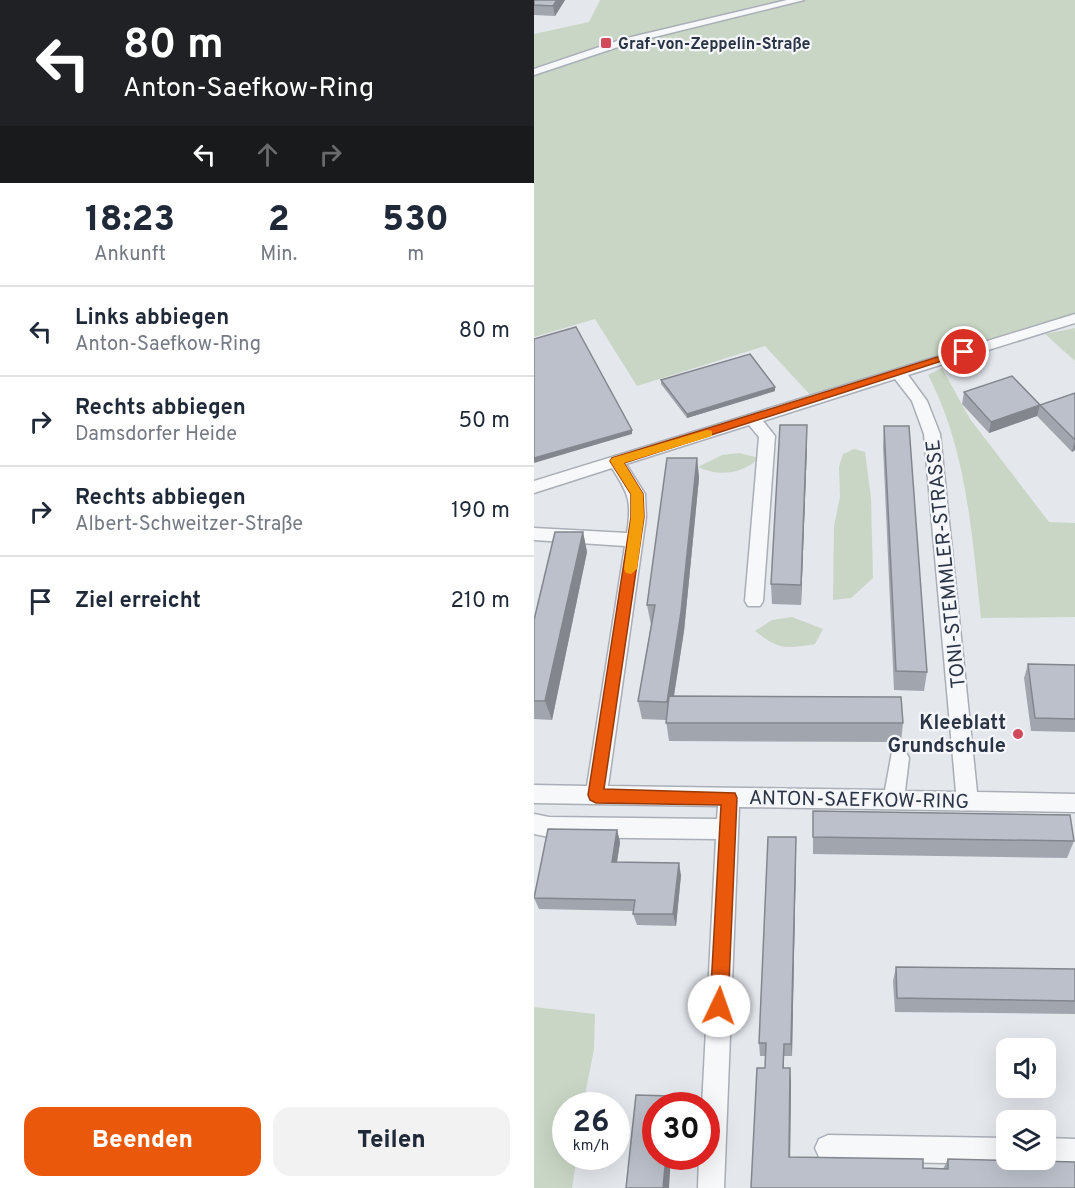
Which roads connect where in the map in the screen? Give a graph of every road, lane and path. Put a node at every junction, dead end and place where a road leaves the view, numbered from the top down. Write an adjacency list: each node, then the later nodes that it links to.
1 (799, 0): 2 (street)
2 (534, 72)
3 (1075, 318): 4 (street)
4 (898, 373): 5 (street); 16 (street, TONI-STEMMLER-STRASSE)
5 (753, 420): 6 (street); 10 (street)
6 (616, 461): 7 (street); 9 (street)
7 (534, 487)
8 (534, 534): 9 (street)
9 (635, 540): 13 (street)
10 (754, 601)
11 (899, 758): 15 (street)
12 (534, 794): 13 (street, ANTON-SAEFKOW-RING)
13 (596, 795): 14 (street, ANTON-SAEFKOW-RING)
14 (729, 798): 15 (street, ANTON-SAEFKOW-RING); 19 (street)
15 (894, 799): 16 (street, ANTON-SAEFKOW-RING)
16 (967, 800): 17 (street, ANTON-SAEFKOW-RING)
17 (1075, 803)
18 (534, 824): 19 (street)
19 (728, 829): 24 (street)
20 (828, 1148): 21 (street)
21 (996, 1151)
22 (1056, 1151): 23 (street)
23 (1075, 1152)
24 (711, 1188)

